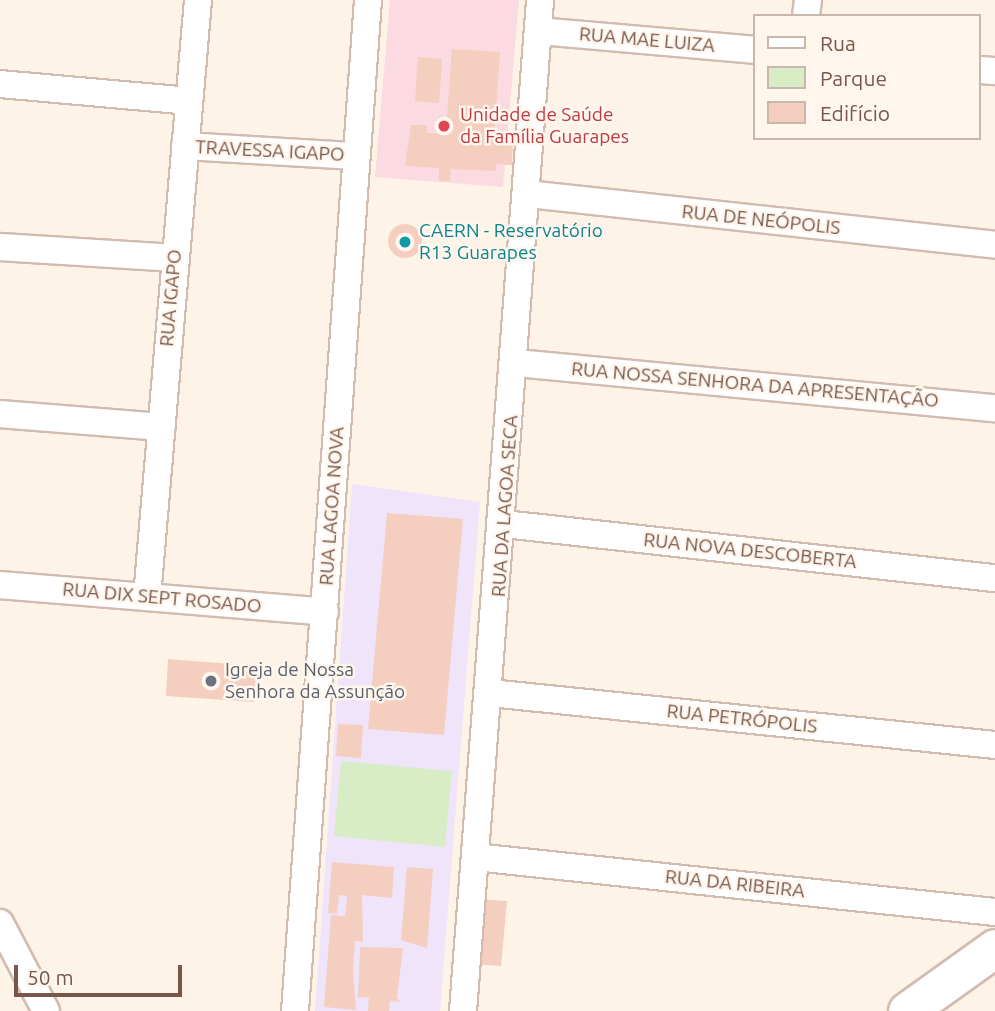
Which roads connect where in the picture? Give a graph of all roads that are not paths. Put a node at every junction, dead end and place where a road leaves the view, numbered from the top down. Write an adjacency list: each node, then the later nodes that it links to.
1 (198, 0): 7 (street, RUA IGAPO)
2 (368, 0): 9 (street, RUA LAGOA NOVA)
3 (540, 0): 4 (street, RUA DA LAGOA SECA)
4 (539, 31): 5 (street, RUA MAE LUIZA); 10 (street, RUA DA LAGOA SECA)
5 (754, 50)
6 (0, 84): 7 (street)
7 (189, 101): 8 (street, RUA IGAPO)
8 (185, 146): 9 (street, TRAVESSA IGAPO); 13 (street, RUA IGAPO)
9 (355, 156): 22 (street, RUA LAGOA NOVA)
10 (528, 194): 11 (street, RUA DE NEÓPOLIS); 14 (street, RUA DA LAGOA SECA)
11 (995, 245)
12 (0, 247): 13 (street)
13 (175, 258): 17 (street, RUA IGAPO)
14 (516, 362): 15 (street, RUA NOSSA SENHORA DA APRESENTAÇÃO); 18 (street, RUA DA LAGOA SECA)
15 (995, 408)
16 (0, 414): 17 (street)
17 (161, 427): 21 (street, RUA IGAPO)
18 (504, 524): 19 (street, RUA NOVA DESCOBERTA); 23 (street, RUA DA LAGOA SECA)
19 (995, 578)
20 (0, 585): 21 (street, RUA DIX SEPT ROSADO)
21 (147, 597): 22 (street, RUA DIX SEPT ROSADO)
22 (325, 612): 30 (street, RUA LAGOA NOVA)
23 (490, 693): 24 (street, RUA PETRÓPOLIS); 25 (street, RUA DA LAGOA SECA)
24 (995, 745)
25 (475, 857): 26 (street, RUA DA RIBEIRA); 31 (street, RUA DA LAGOA SECA)
26 (995, 912)
27 (0, 923): 29 (street)
28 (995, 948): 32 (main road)
29 (46, 1011)
30 (295, 1011)
31 (463, 1011)
32 (907, 1011)

